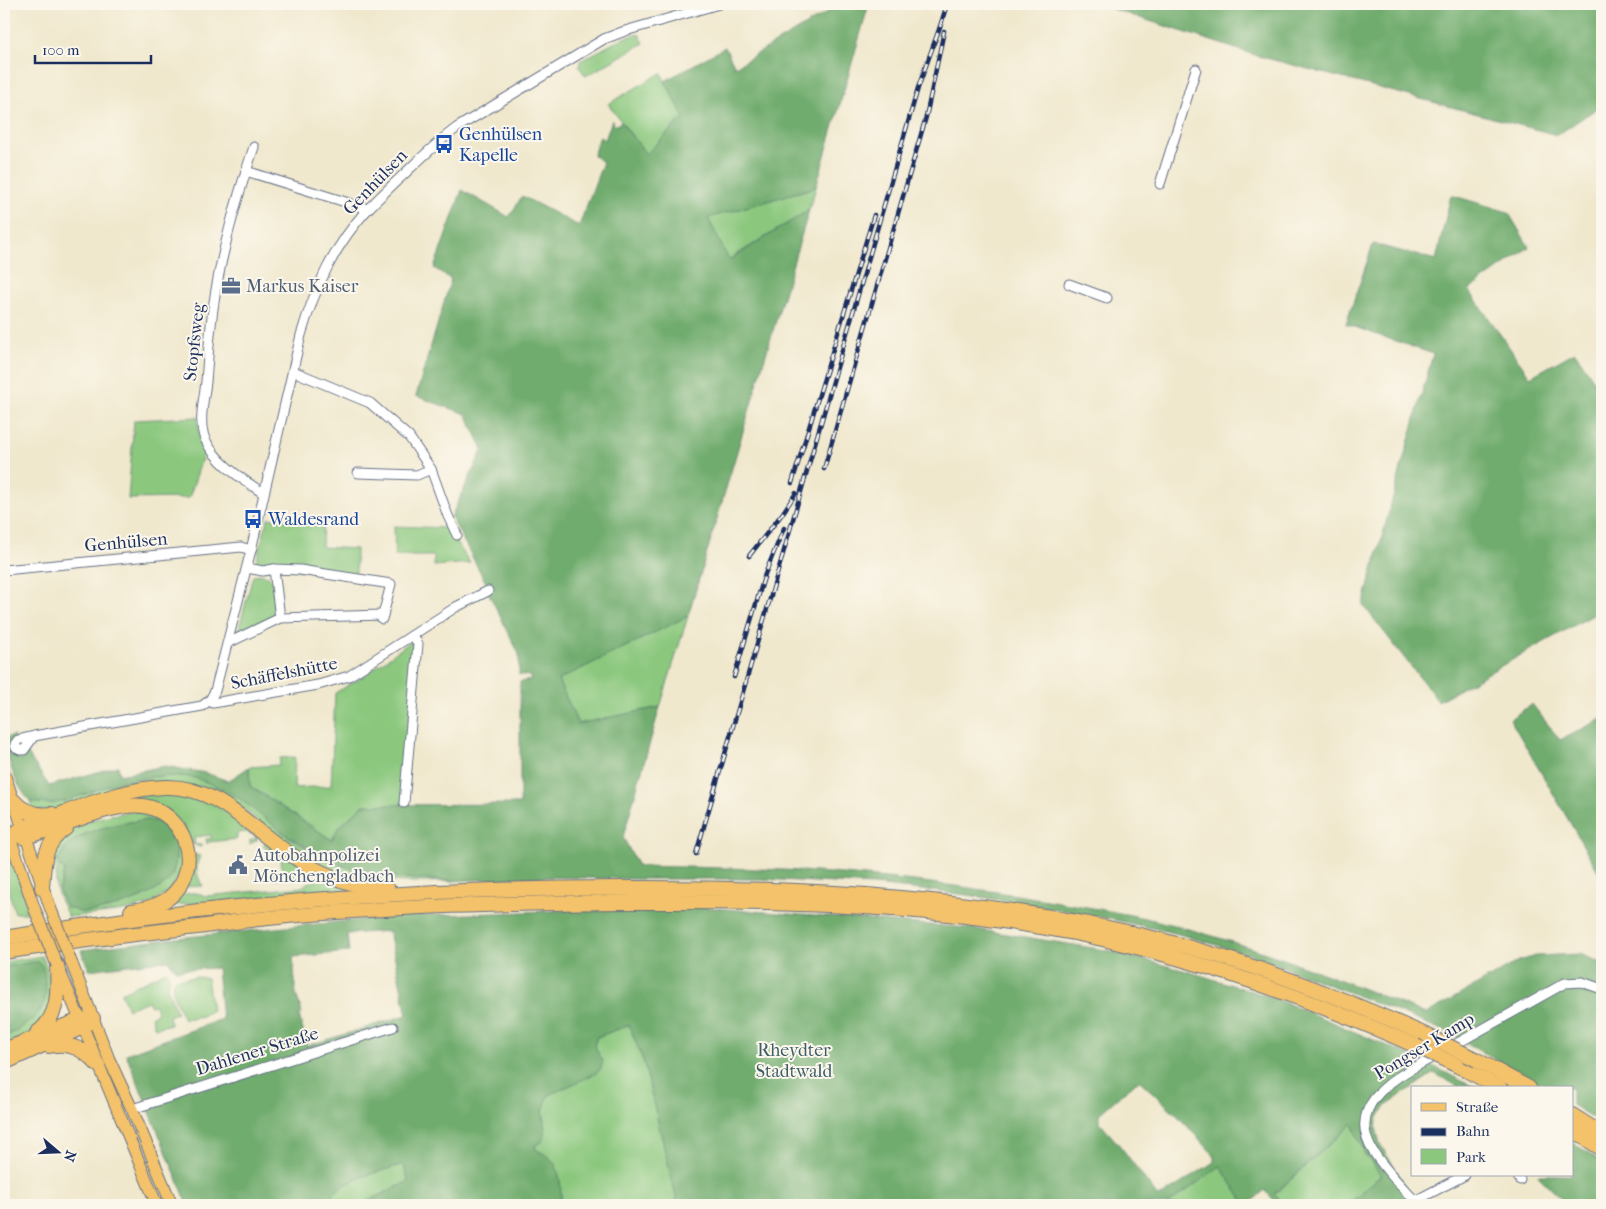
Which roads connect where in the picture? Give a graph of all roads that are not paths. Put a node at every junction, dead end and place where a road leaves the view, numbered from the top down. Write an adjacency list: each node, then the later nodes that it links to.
1 (719, 4): 6 (street, Genhülsen)
2 (1196, 69): 5 (street)
3 (254, 146): 4 (street, Stopfsweg)
4 (246, 171): 6 (street); 12 (street, Stopfsweg)
5 (1160, 184)
6 (368, 209): 9 (street, Genhülsen)
7 (1069, 284): 8 (street)
8 (1107, 298)
9 (293, 370): 10 (street); 12 (street, Genhülsen)
10 (431, 469): 11 (street); 13 (street)
11 (358, 473)
12 (263, 492): 14 (street, Genhülsen)
13 (457, 535)
14 (251, 550): 15 (street, Genhülsen); 17 (street, Genhülsen)
15 (247, 568): 16 (street); 21 (street, Genhülsen)
16 (274, 569): 19 (street); 19 (street)
17 (4, 570)
18 (488, 591): 20 (street, Schäffelshütte)
19 (280, 618): 21 (street)
20 (413, 635): 22 (street, Schäffelshütte); 26 (street)
21 (228, 644): 22 (street, Genhülsen)
22 (210, 700): 23 (street)
23 (34, 736)
24 (4, 772): 25 (main road)
25 (13, 800): 27 (highway); 30 (main road)
26 (404, 803)
27 (80, 808): 30 (highway); 33 (highway)
28 (106, 811): 30 (highway); 32 (highway); 34 (highway)
29 (4, 820): 31 (main road)
30 (24, 832): 31 (highway); 32 (main road)
31 (8, 838): 37 (main road, bridge)
32 (42, 888): 39 (main road, bridge)
33 (458, 892): 34 (highway); 46 (highway, bridge)
34 (72, 926): 35 (highway)
35 (4, 938)
36 (5, 952): 45 (highway, bridge)
37 (57, 965): 39 (main road); 41 (highway)
38 (1602, 989): 53 (street, Pongser Kamp)
39 (85, 1021): 41 (highway); 44 (main road); 47 (main road)
40 (393, 1026): 47 (street, Dahlener Straße)
41 (31, 1044): 42 (highway); 43 (highway); 44 (highway)
42 (4, 1050)
43 (4, 1063)
44 (98, 1065): 54 (main road)
45 (1496, 1086)
46 (1525, 1086)
47 (132, 1109): 55 (main road)
48 (1574, 1116): 50 (highway)
49 (1574, 1131): 51 (highway)
50 (1602, 1134)
51 (1602, 1149)
52 (1463, 1176): 53 (street, Pongser Kamp)
53 (1417, 1203)
54 (157, 1205)
55 (172, 1205)

